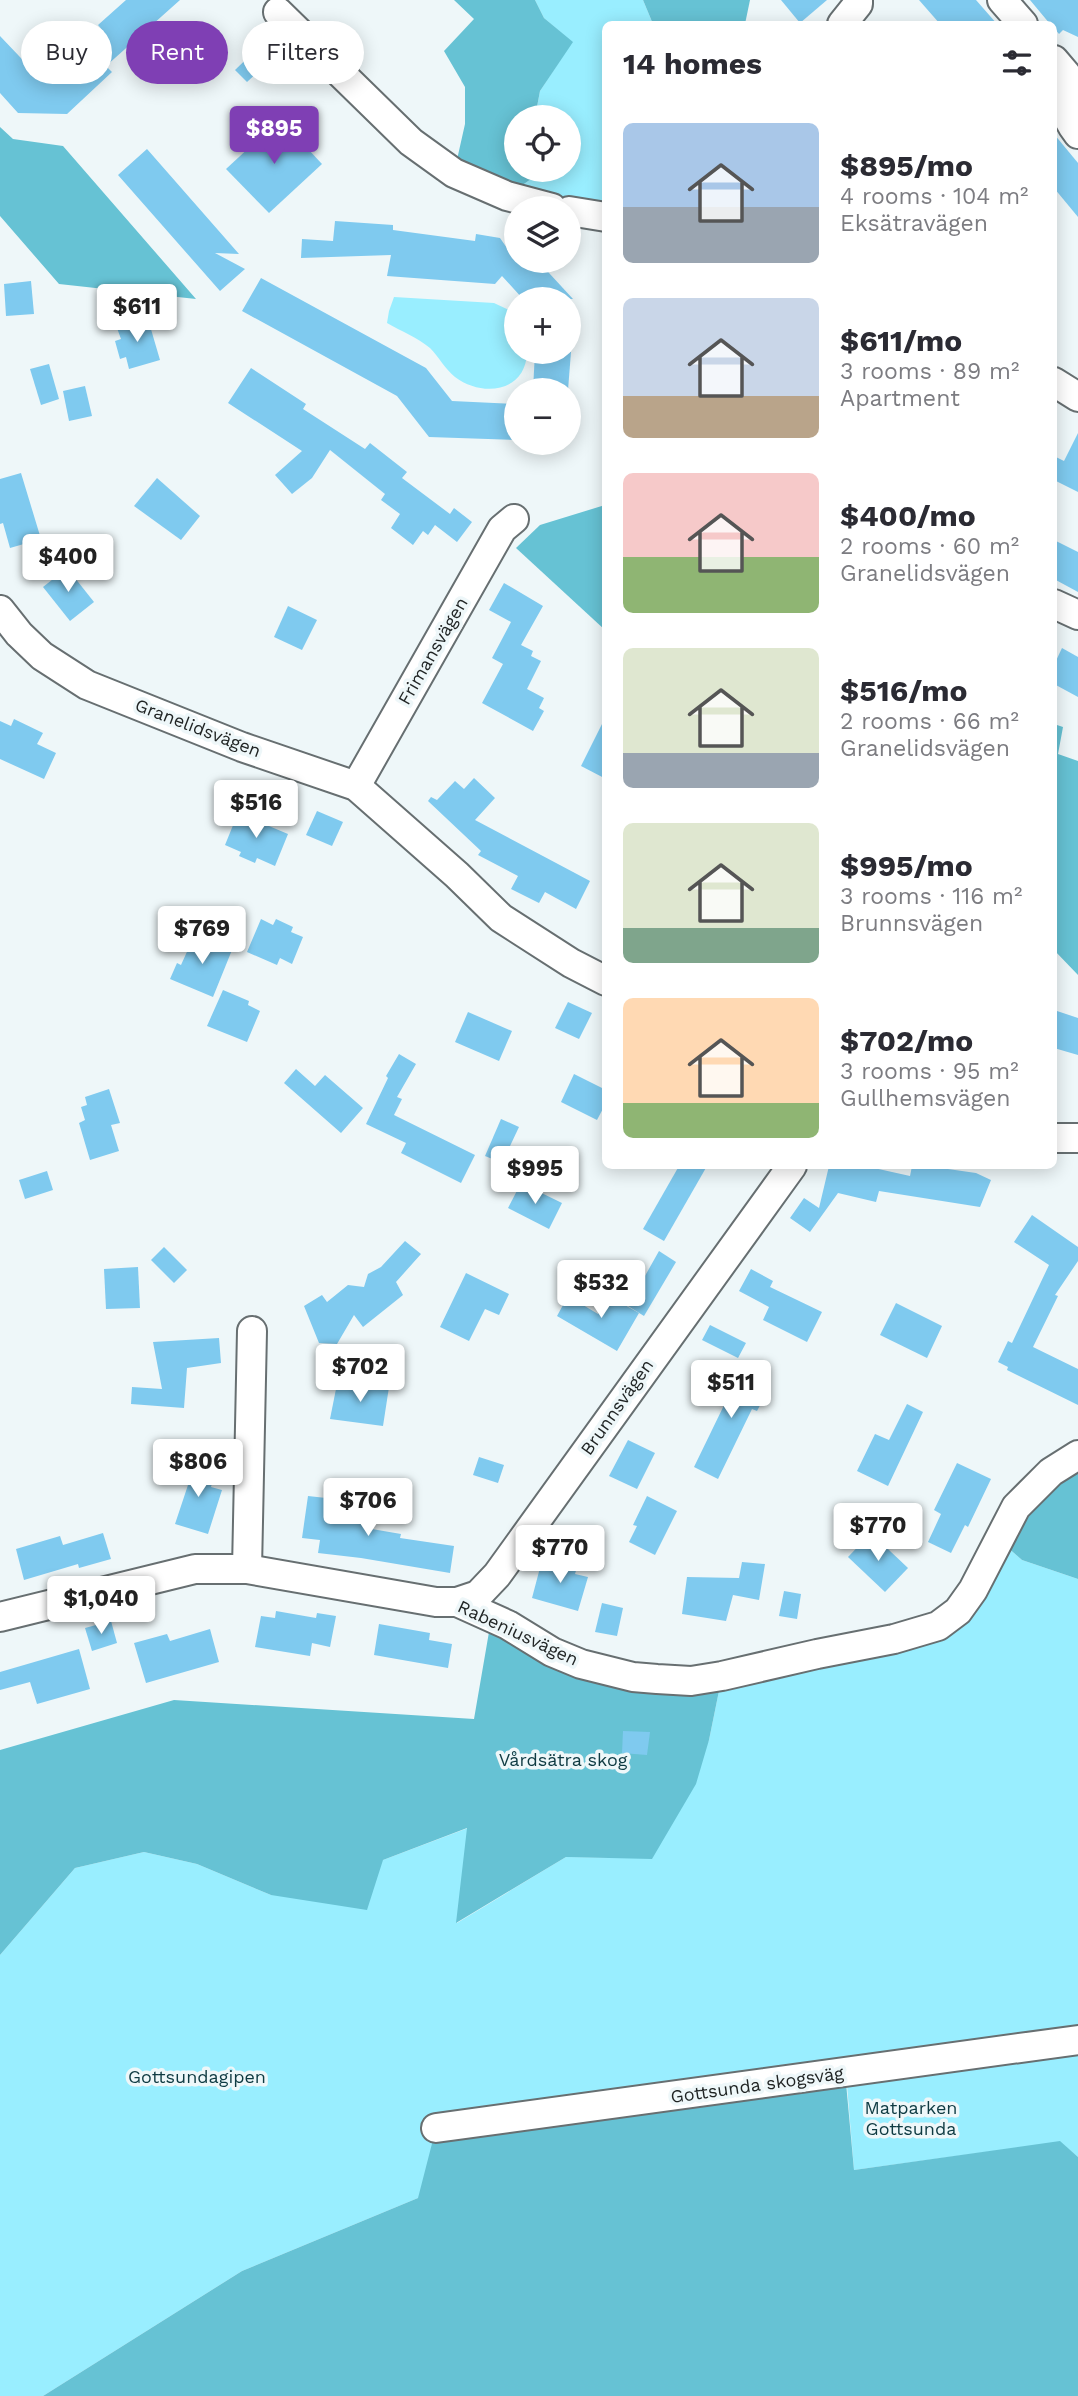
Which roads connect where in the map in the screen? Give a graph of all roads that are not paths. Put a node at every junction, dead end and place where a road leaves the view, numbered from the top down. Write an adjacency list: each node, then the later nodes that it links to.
1 (858, 0): 4 (street)
2 (1002, 0): 5 (street)
3 (278, 12): 8 (street)
4 (844, 21)
5 (1020, 21)
6 (1066, 70): 7 (street)
7 (1078, 134)
8 (507, 196)
9 (581, 213): 10 (street)
10 (602, 216)
11 (1057, 384): 12 (street)
12 (1078, 397)
13 (514, 519): 17 (street, Frimansvägen)
14 (1057, 605): 16 (street)
15 (0, 610): 17 (street, Granelidsvägen)
16 (1078, 615)
17 (356, 786): 18 (street, Granelidsvägen)
18 (602, 979)
19 (1057, 1138): 20 (street)
20 (1078, 1138)
21 (790, 1169): 25 (street, Brunnsvägen)
22 (252, 1331): 24 (street)
23 (1078, 1455): 25 (street, Rabeniusvägen)
24 (247, 1569): 25 (street, Rabeniusvägen); 26 (street, Rabeniusvägen)
25 (457, 1602)
26 (2, 1608)
27 (1078, 2040): 28 (street, Gottsunda skogsväg)
28 (436, 2128)

